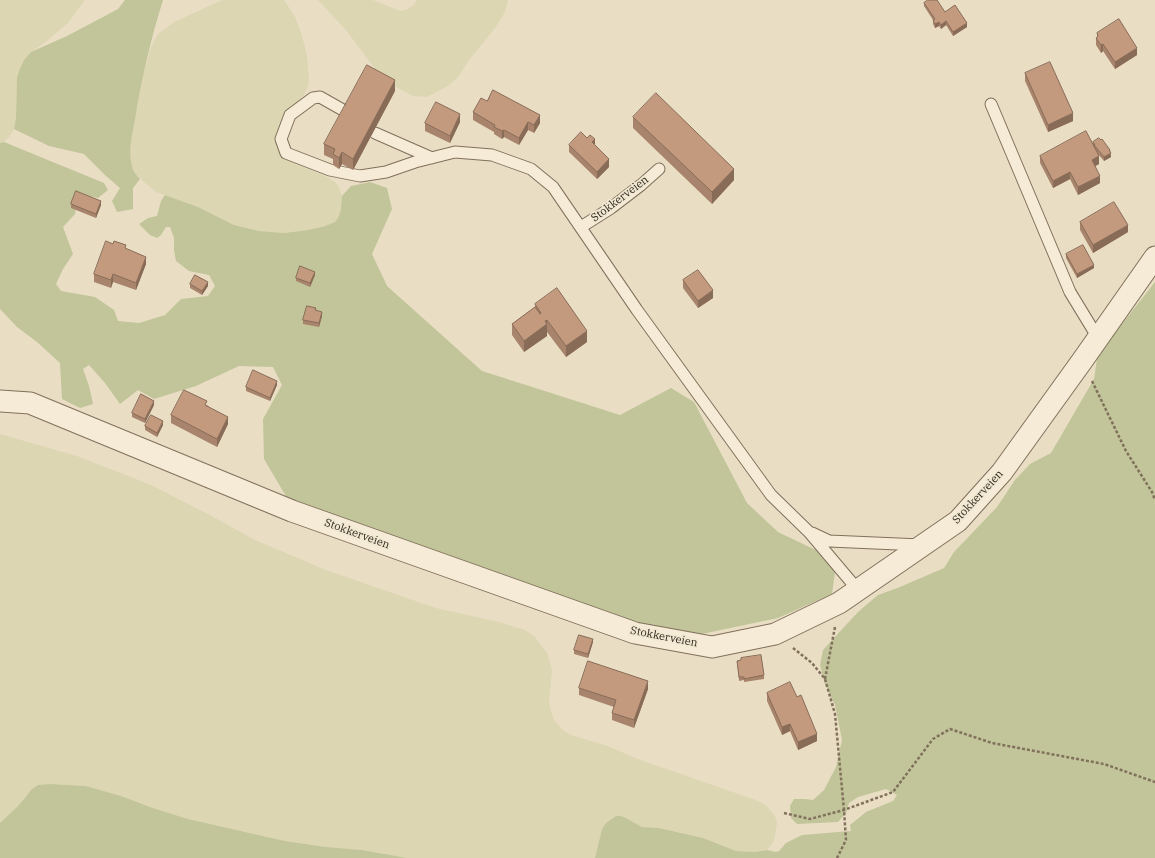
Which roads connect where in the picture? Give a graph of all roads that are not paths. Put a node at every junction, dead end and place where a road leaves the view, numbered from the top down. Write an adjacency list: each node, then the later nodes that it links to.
1 (991, 104): 8 (lane)
2 (343, 110): 4 (lane)
3 (375, 133): 4 (lane)
4 (432, 158): 6 (lane)
5 (659, 169): 6 (lane, Stokkerveien)
6 (581, 227): 10 (lane)
7 (1155, 257): 8 (street, Stokkerveien)
8 (1098, 338): 11 (street, Stokkerveien)
9 (0, 401): 12 (street, Stokkerveien)
10 (809, 532): 11 (lane); 12 (lane)
11 (923, 545): 12 (street, Stokkerveien)
12 (858, 590)

